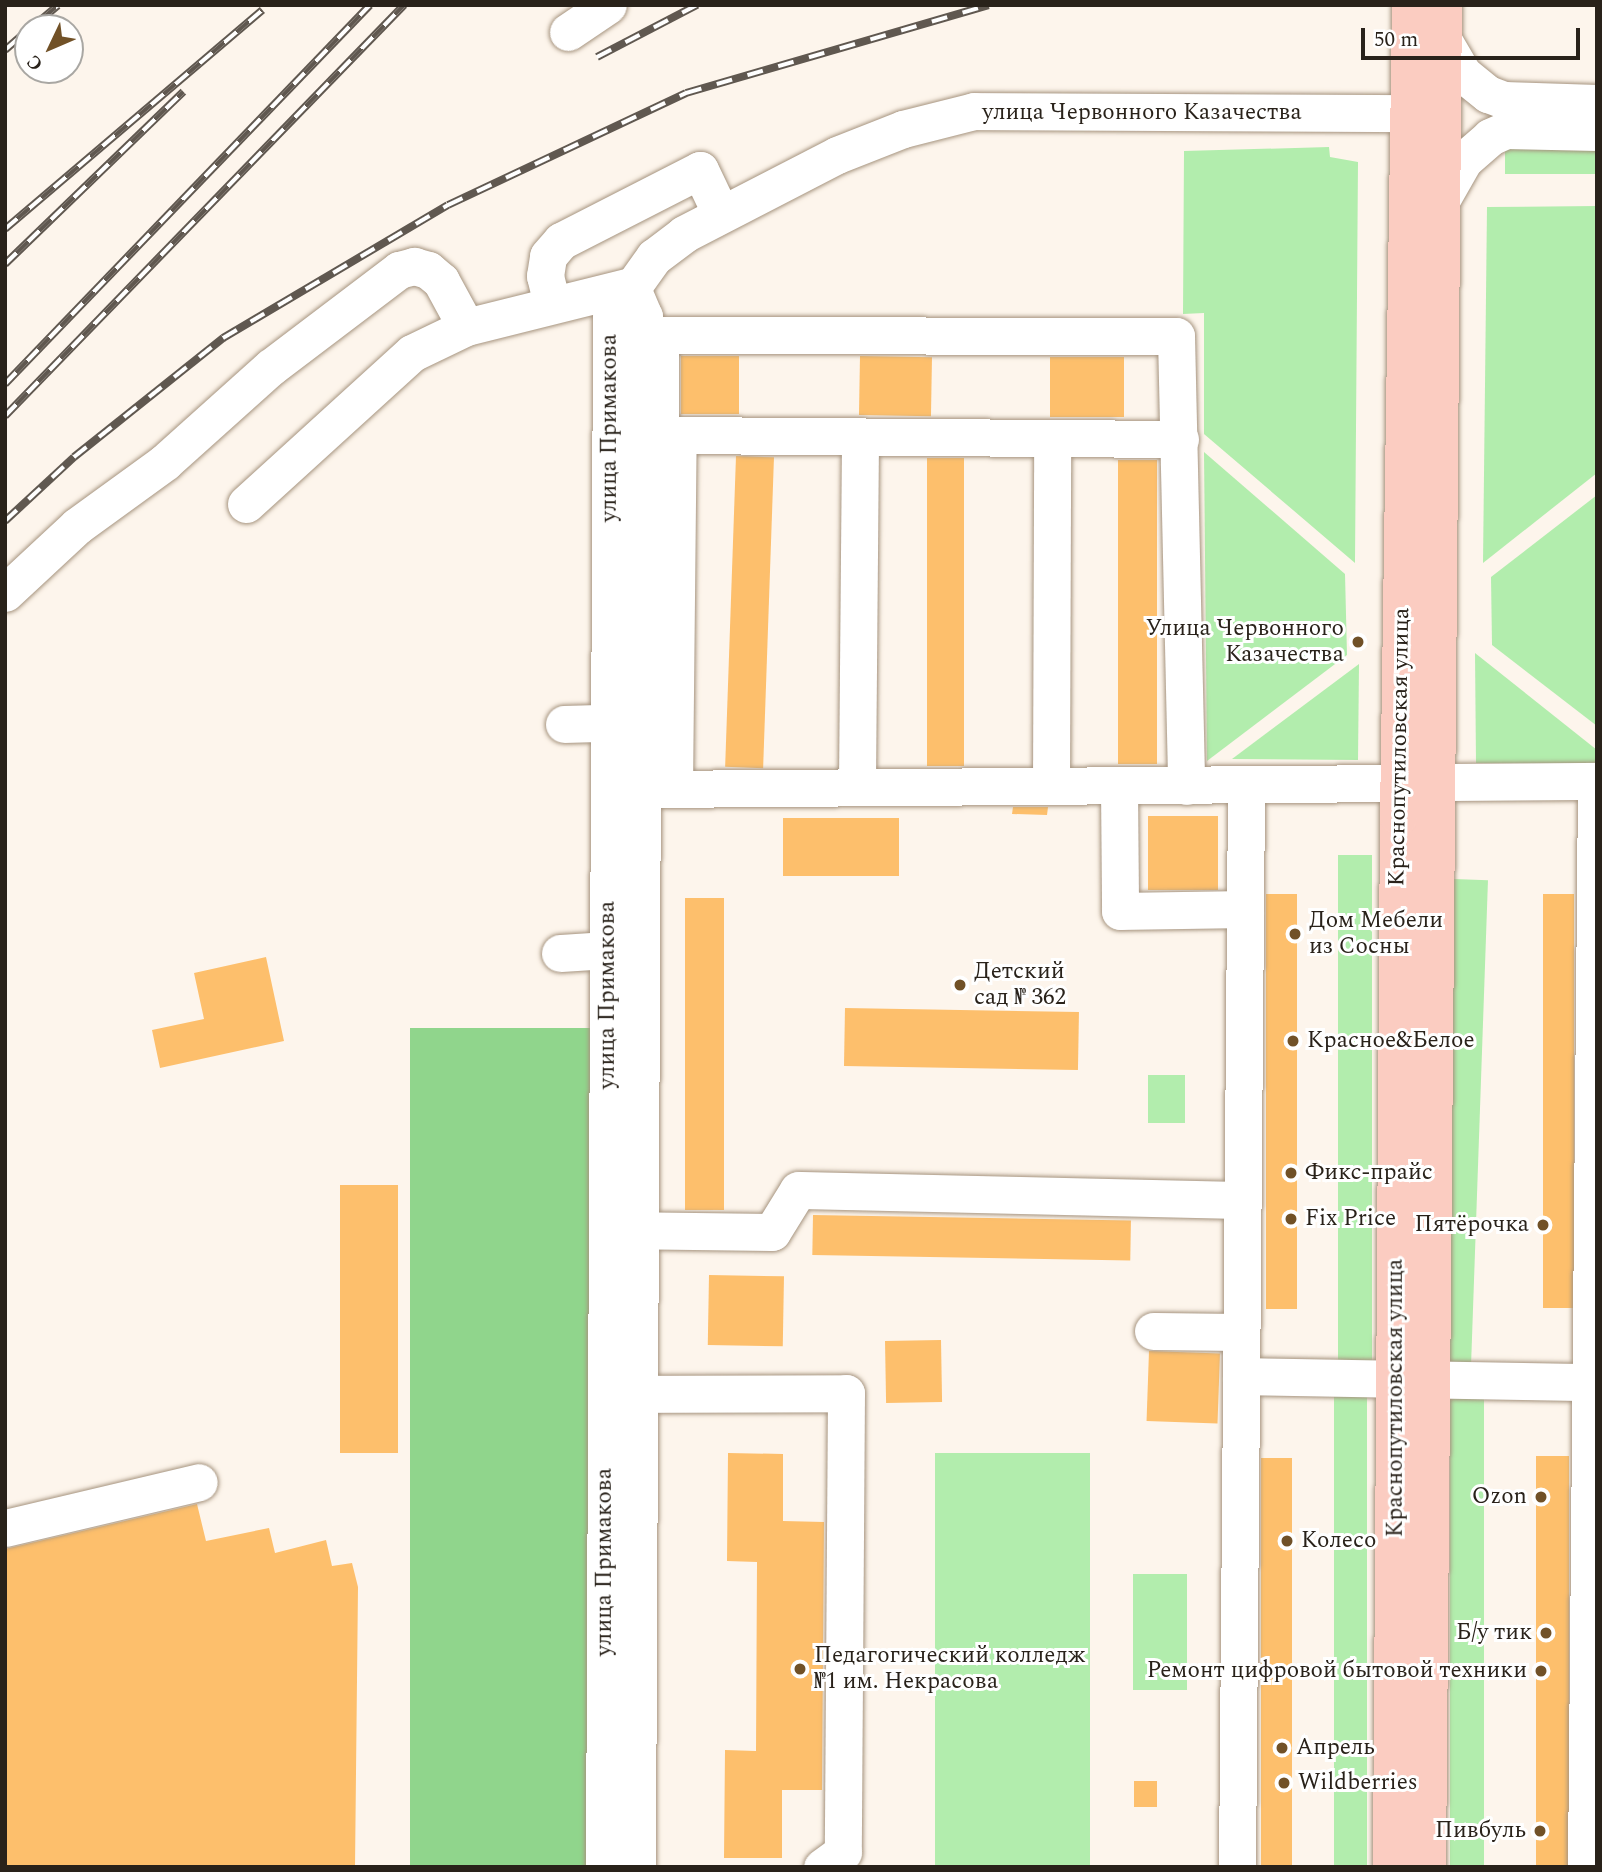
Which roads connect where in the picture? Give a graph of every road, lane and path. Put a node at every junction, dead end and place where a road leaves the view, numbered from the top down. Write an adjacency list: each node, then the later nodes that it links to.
1 (608, 5): 4 (street)
2 (1411, 5): 6 (main road, Краснопутиловская улица)
3 (1443, 22): 5 (street); 8 (main road, Краснопутиловская улица)
4 (568, 32)
5 (1597, 103)
6 (1406, 113): 9 (street, улица Червонного Казачества); 22 (main road, Краснопутиловская улица)
7 (1597, 132): 8 (street)
8 (1440, 202): 22 (main road, Краснопутиловская улица)
9 (721, 214): 10 (street, улица Червонного Казачества); 11 (street)
10 (631, 286): 11 (street); 19 (street, улица Примакова)
11 (552, 304): 12 (street)
12 (466, 327): 17 (street); 18 (street)
13 (678, 435): 14 (street); 16 (street); 28 (street)
14 (860, 437): 15 (street); 23 (street)
15 (1052, 438): 16 (street); 25 (street)
16 (1180, 439): 27 (street)
17 (246, 504)
18 (5, 593)
19 (626, 722): 20 (street); 28 (street, улица Примакова)
20 (564, 724)
21 (1597, 781): 22 (street); 30 (street)
22 (1417, 782): 24 (street); 39 (main road, Краснопутиловская улица)
23 (857, 784): 25 (street); 28 (street)
24 (1246, 785): 27 (street); 29 (street)
25 (1051, 786): 26 (street)
26 (1119, 786): 27 (street); 29 (street)
27 (1186, 786)
28 (642, 789): 31 (street, улица Примакова); 34 (street, улица Примакова)
29 (1245, 909): 33 (street)
30 (1596, 914): 35 (street)
31 (608, 950): 32 (street); 34 (street, улица Примакова)
32 (560, 953)
33 (1243, 1200): 34 (street); 37 (street)
34 (623, 1230): 41 (street, улица Примакова)
35 (1594, 1330): 40 (street)
36 (1153, 1331): 37 (street)
37 (1241, 1332): 38 (street)
38 (1241, 1376): 39 (street); 47 (street)
39 (1412, 1380): 40 (street); 48 (main road, Краснопутиловская улица); 49 (main road, Краснопутиловская улица)
40 (1590, 1382): 50 (street)
41 (622, 1394): 44 (street, улица Примакова); 45 (street, улица Примакова); 46 (street)
42 (199, 1482): 43 (street)
43 (5, 1528)
44 (604, 1867)
45 (637, 1867)
46 (822, 1867)
47 (1237, 1867)
48 (1392, 1867)
49 (1427, 1867)
50 (1586, 1867)

